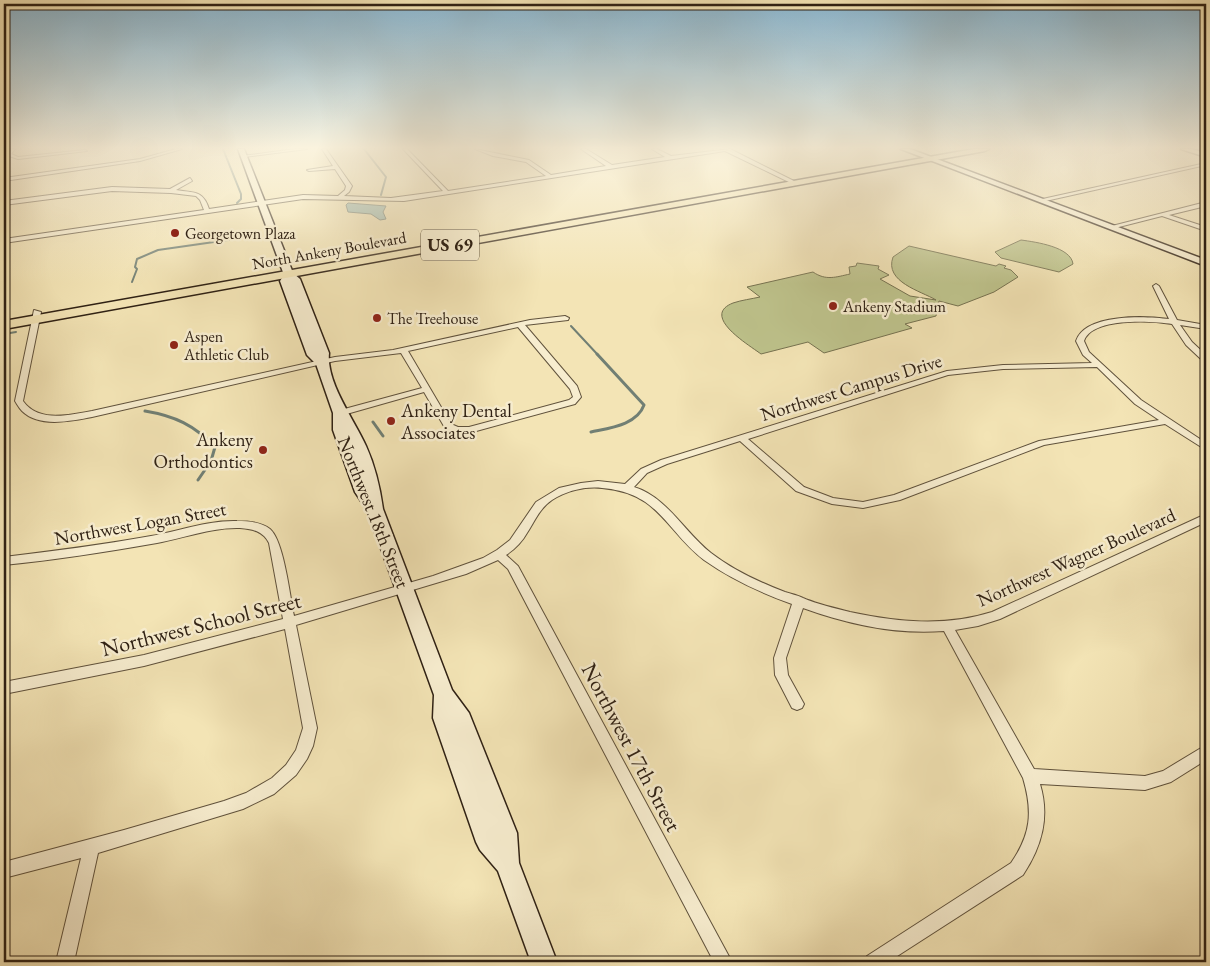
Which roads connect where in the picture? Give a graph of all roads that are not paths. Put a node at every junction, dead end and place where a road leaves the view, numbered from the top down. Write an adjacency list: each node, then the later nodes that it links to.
1 (73, 194): 11 (street)
2 (189, 194): 14 (street)
3 (258, 194): 12 (main road, Northwest 18th Street)
4 (344, 194): 9 (street)
5 (431, 194): 9 (street)
6 (720, 194): 20 (main road, North Ankeny Boulevard / US 69)
7 (1025, 194): 10 (main road)
8 (1068, 194): 10 (street)
9 (340, 197): 12 (street)
10 (1041, 200): 16 (main road)
11 (4, 203)
12 (262, 203): 14 (street); 20 (main road, Northwest 18th Street)
13 (1206, 204): 15 (street)
14 (207, 211): 18 (street)
15 (1164, 214): 16 (street); 17 (street)
16 (1112, 227): 19 (main road)
17 (1206, 229)
18 (4, 241)
19 (1206, 263)
20 (288, 272): 22 (main road, North Ankeny Boulevard / US 69); 31 (main road, Northwest 18th Street)
21 (1156, 286): 25 (street)
22 (36, 316): 23 (main road, North Ankeny Boulevard / US 69); 27 (main road, North Ankeny Boulevard / US 69); 31 (street)
23 (4, 318)
24 (564, 318): 26 (street)
25 (1175, 323): 28 (street); 30 (street); 32 (street)
26 (520, 324): 29 (street); 33 (street)
27 (4, 325)
28 (1206, 327)
29 (404, 350): 31 (street); 33 (street)
30 (1206, 359)
31 (322, 363): 34 (main road, Northwest 18th Street)
32 (1098, 365): 35 (street); 36 (street, Northwest Campus Drive)
33 (426, 388): 34 (street)
34 (340, 413): 42 (main road, Northwest 18th Street)
35 (1166, 422): 36 (street); 37 (street)
36 (742, 437): 38 (street, Northwest Campus Drive)
37 (1206, 447)
38 (628, 488): 40 (street, Northwest Wagner Boulevard); 43 (street, Northwest Wagner Boulevard)
39 (1206, 518): 45 (street, Northwest Wagner Boulevard)
40 (500, 554): 42 (street, Northwest Wagner Boulevard); 54 (street, Northwest 17th Street)
41 (4, 561): 44 (street, Northwest Logan Street)
42 (405, 589): 44 (street, Northwest School Street); 53 (main road, Northwest 18th Street)
43 (799, 601): 45 (street, Northwest Wagner Boulevard); 47 (street)
44 (290, 622): 46 (street, Northwest School Street); 50 (street)
45 (947, 626): 49 (street)
46 (4, 688)
47 (797, 704)
48 (1206, 752): 49 (street)
49 (1030, 776): 55 (street)
50 (91, 848): 51 (street); 52 (street)
51 (4, 870)
52 (65, 962)
53 (544, 962)
54 (723, 962)
55 (873, 962)

